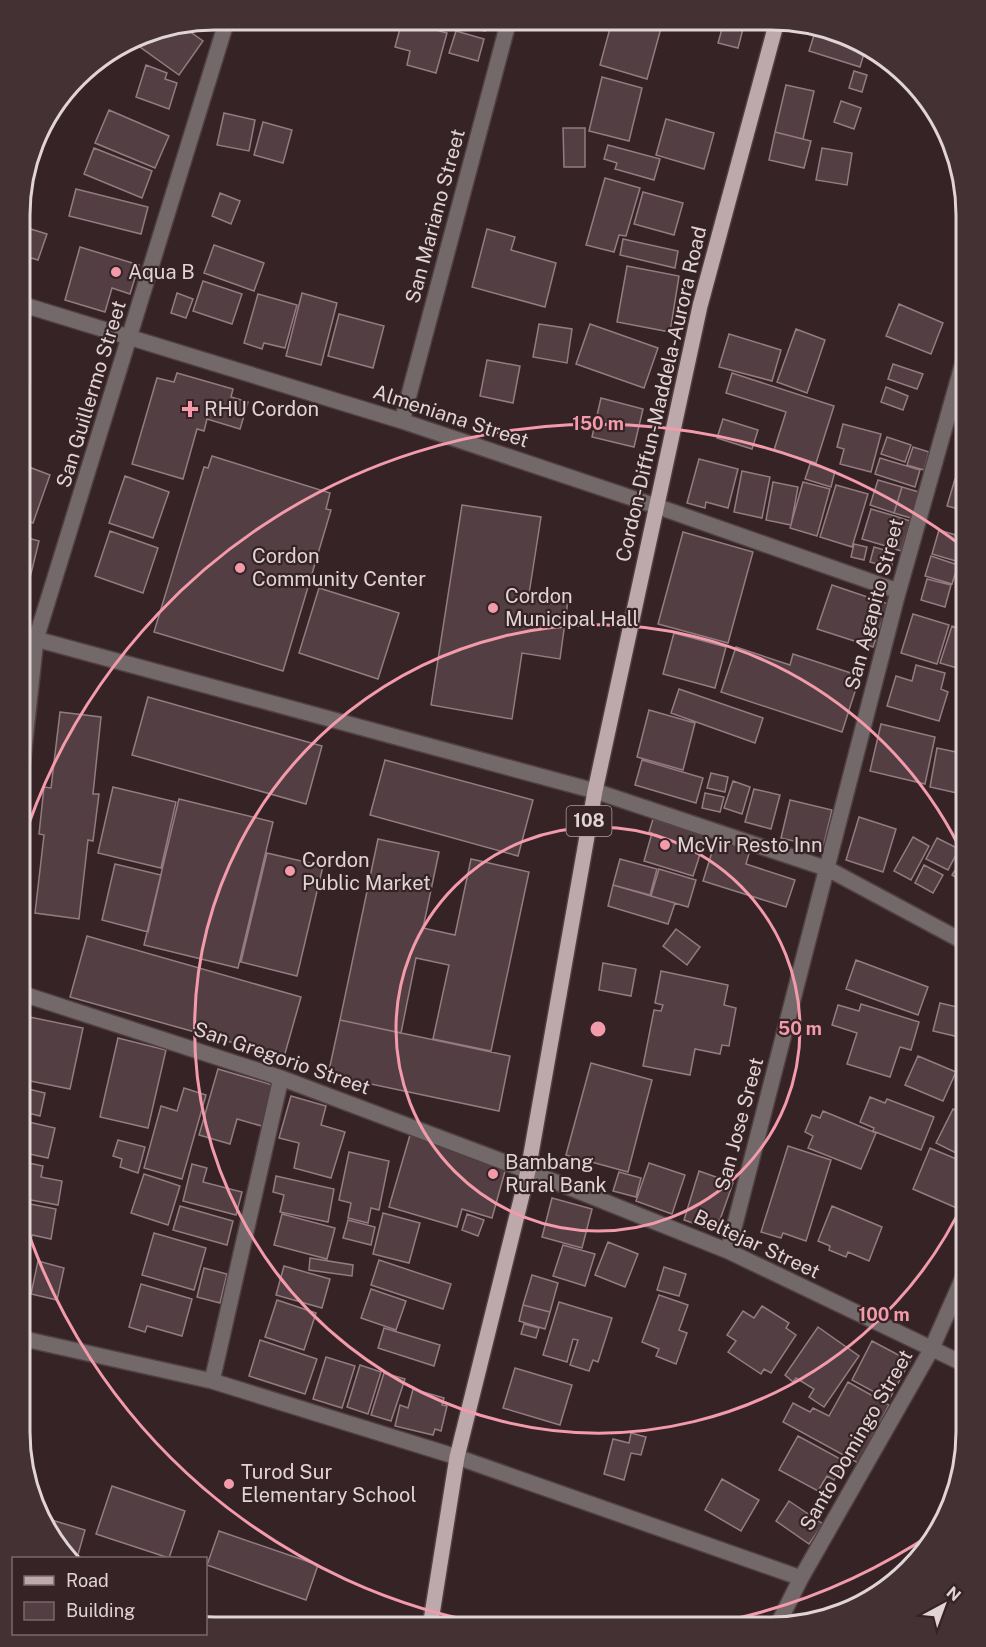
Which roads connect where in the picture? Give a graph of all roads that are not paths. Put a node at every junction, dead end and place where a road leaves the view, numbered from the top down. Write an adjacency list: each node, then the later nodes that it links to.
1 (224, 30): 5 (street, San Guillermo Street)
2 (506, 30): 7 (street, San Mariano Street)
3 (774, 30): 8 (main road, Cordon-Diffun-Maddela-Aurora Road / 108)
4 (30, 307): 5 (street, Almeniana Street)
5 (130, 339): 7 (street, Almeniana Street); 11 (street, San Guillermo Street)
6 (956, 387): 9 (street, San Agapito Street)
7 (402, 422): 8 (street, Almeniana Street)
8 (656, 506): 9 (street, Almeniana Street); 13 (main road, Cordon-Diffun-Maddela-Aurora Road / 108)
9 (898, 591): 14 (street, San Agapito Street)
10 (30, 637): 11 (street)
11 (36, 639): 12 (street, San Guillermo Street); 13 (street)
12 (30, 694)
13 (595, 791): 14 (street); 18 (main road, Cordon-Diffun-Maddela-Aurora Road / 108)
14 (828, 869): 15 (street); 19 (street, San Jose Sreet)
15 (956, 938)
16 (30, 996): 17 (street, San Gregorio Street)
17 (281, 1078): 18 (street, San Gregorio Street); 24 (street)
18 (528, 1170): 19 (street, Beltejar Street); 25 (main road, Cordon-Diffun-Maddela-Aurora Road / 108)
19 (728, 1251): 22 (street, Beltejar Street)
20 (956, 1294): 22 (street, Santo Domingo Street)
21 (30, 1340): 24 (street)
22 (931, 1350): 23 (street, Beltejar Street); 26 (street, Santo Domingo Street)
23 (956, 1361)
24 (212, 1381): 25 (street)
25 (457, 1457): 26 (street); 27 (main road, Cordon-Diffun-Maddela-Aurora Road / 108)
26 (801, 1578): 28 (street, Santo Domingo Street)
27 (432, 1617)
28 (782, 1617)

